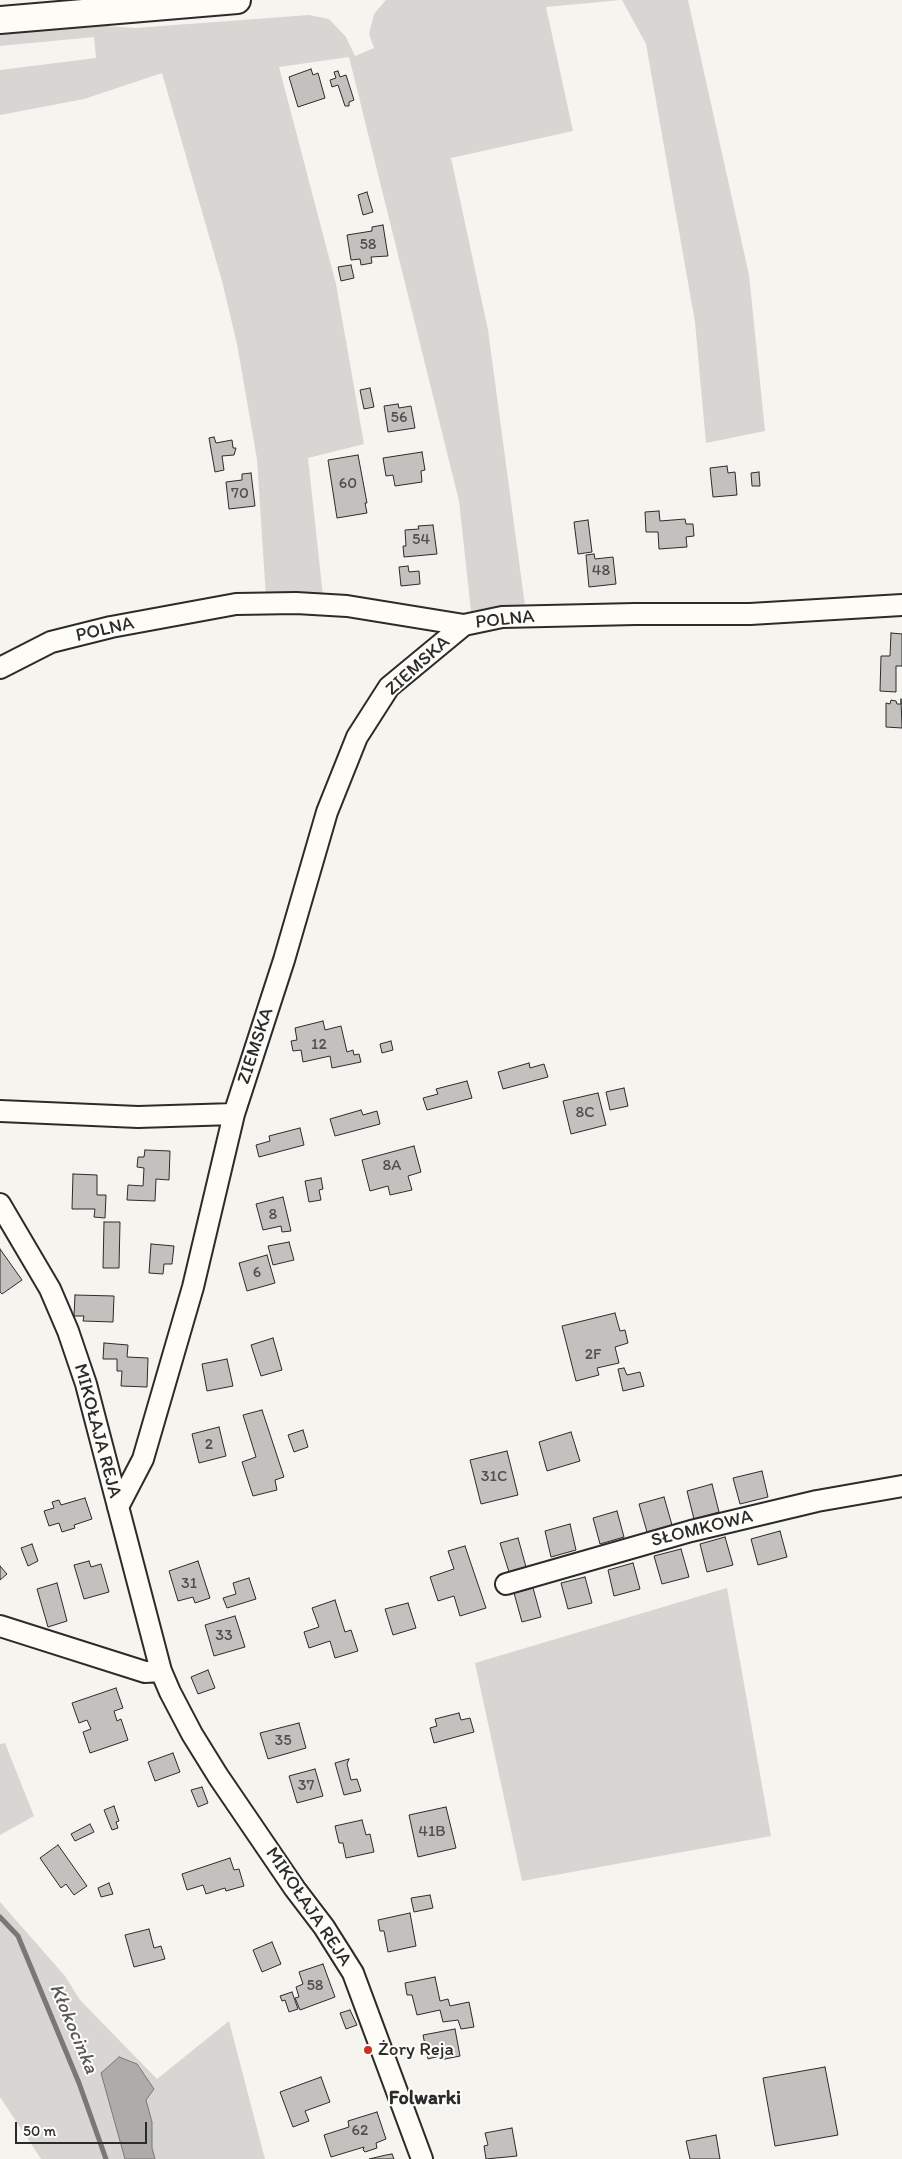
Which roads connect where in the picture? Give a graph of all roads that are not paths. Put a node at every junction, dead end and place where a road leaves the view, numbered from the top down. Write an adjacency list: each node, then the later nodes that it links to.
1 (237, 0): 2 (main road)
2 (0, 20)
3 (902, 605): 4 (street, POLNA)
4 (464, 625): 5 (street, POLNA); 7 (street, ZIEMSKA)
5 (0, 668)
6 (0, 1111): 7 (street)
7 (234, 1114): 10 (street, ZIEMSKA)
8 (0, 1204): 10 (street, MIKOŁAJA REJA)
9 (902, 1486): 11 (street, SŁOMKOWA)
10 (118, 1507): 13 (street, MIKOŁAJA REJA)
11 (506, 1584)
12 (0, 1626): 13 (street)
13 (161, 1671): 14 (street, MIKOŁAJA REJA)
14 (422, 2159)

